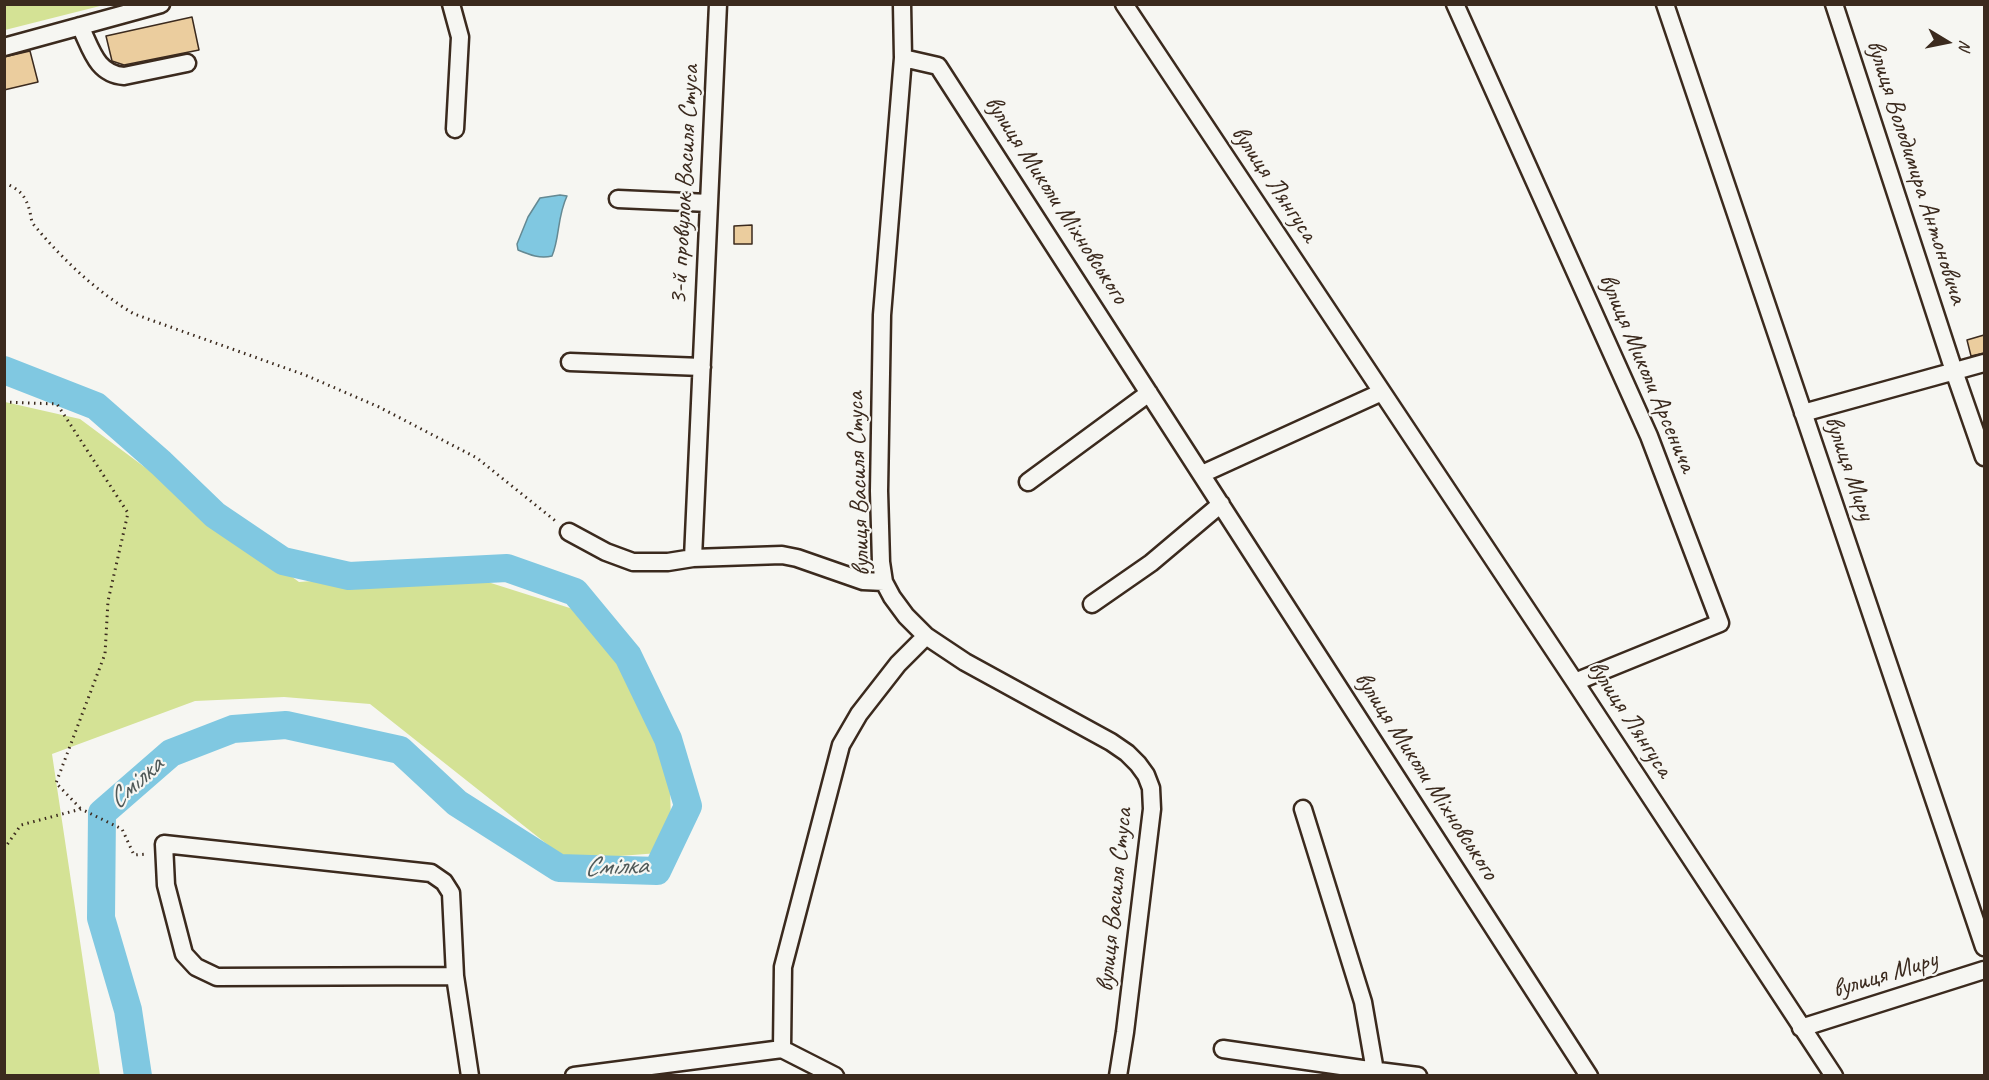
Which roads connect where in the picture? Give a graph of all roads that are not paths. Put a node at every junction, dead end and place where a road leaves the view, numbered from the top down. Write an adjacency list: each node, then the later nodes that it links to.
1 (161, 4): 9 (street)
2 (451, 4): 13 (street)
3 (718, 4): 15 (street, 3-й провулок Василя Стуса)
4 (902, 4): 11 (street, вулиця Василя Стуса)
5 (1124, 4): 20 (street, вулиця Лянгуса)
6 (1455, 4): 32 (street, вулиця Миколи Арсенича)
7 (1665, 4): 22 (street, вулиця Миру)
8 (1834, 4): 19 (street, вулиця Володимира Антоновича)
9 (80, 26): 10 (street); 12 (street)
10 (4, 46)
11 (903, 58): 21 (street, вулиця Миколи Міхновського); 29 (street, вулиця Василя Стуса)
12 (187, 63)
13 (455, 129)
14 (618, 199): 15 (street)
15 (709, 203): 18 (street, 3-й провулок Василя Стуса)
16 (570, 362): 18 (street)
17 (1984, 363): 19 (street)
18 (702, 367): 28 (street, 3-й провулок Василя Стуса)
19 (1954, 371): 22 (street); 23 (street, вулиця Володимира Антоновича)
20 (1382, 392): 24 (street); 32 (street, вулиця Лянгуса)
21 (1149, 393): 24 (street, вулиця Миколи Міхновського); 25 (street)
22 (1803, 413): 34 (street, вулиця Миру)
23 (1984, 457)
24 (1203, 474): 26 (street, вулиця Миколи Міхновського)
25 (1028, 482)
26 (1221, 504): 30 (street); 46 (street, вулиця Миколи Міхновського)
27 (569, 532): 28 (street)
28 (693, 558): 29 (street)
29 (884, 582): 31 (street, вулиця Василя Стуса)
30 (1092, 604)
31 (926, 636): 38 (street); 44 (street, вулиця Василя Стуса)
32 (1575, 682): 37 (street, вулиця Лянгуса)
33 (1303, 809): 40 (street)
34 (1984, 947)
35 (1984, 970): 37 (street, вулиця Миру)
36 (455, 976): 36 (street); 41 (street)
37 (1801, 1028): 47 (street, вулиця Лянгуса)
38 (782, 1049): 42 (street); 43 (street)
39 (1222, 1049): 40 (street)
40 (1366, 1072): 45 (street)
41 (470, 1076)
42 (574, 1076)
43 (835, 1076)
44 (1118, 1076)
45 (1418, 1076)
46 (1589, 1076)
47 (1833, 1076)

